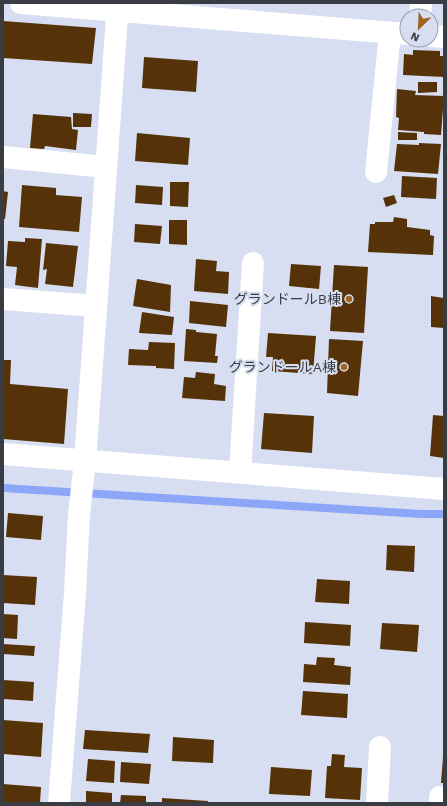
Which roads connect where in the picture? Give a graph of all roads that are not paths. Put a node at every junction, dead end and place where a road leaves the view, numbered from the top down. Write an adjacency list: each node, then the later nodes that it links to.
1 (21, 3): 2 (street)
2 (117, 7): 3 (street); 5 (street)
3 (398, 34): 6 (street)
4 (3, 157): 5 (street)
5 (106, 166): 9 (street)
6 (376, 172)
7 (253, 262): 12 (street)
8 (3, 299): 9 (street)
9 (96, 306): 11 (street)
10 (3, 454): 11 (street)
11 (84, 468): 12 (street); 15 (street)
12 (240, 472): 13 (street)
13 (444, 489)
14 (380, 746): 16 (street)
15 (59, 803)
16 (377, 803)

